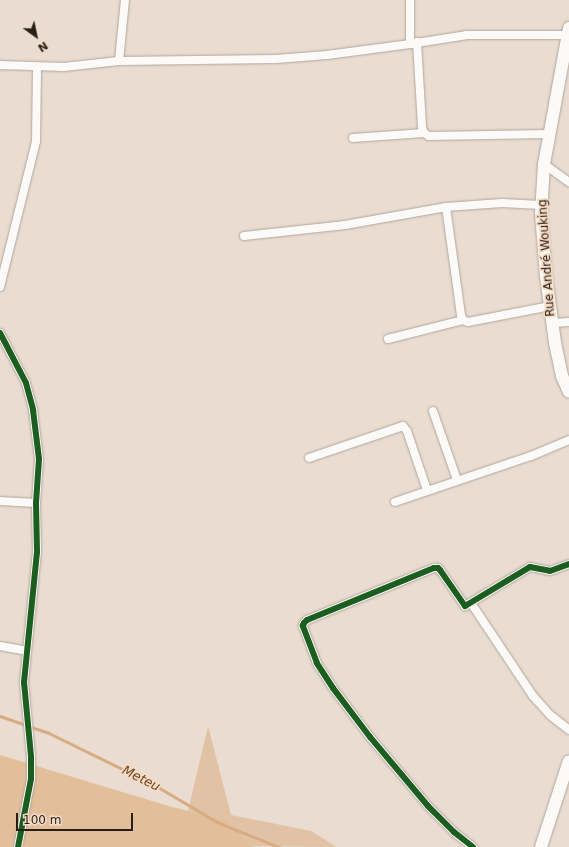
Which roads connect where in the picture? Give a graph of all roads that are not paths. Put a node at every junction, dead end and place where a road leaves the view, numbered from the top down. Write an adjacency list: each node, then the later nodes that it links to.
1 (125, 0): 5 (street)
2 (410, 0): 4 (street)
3 (568, 31): 4 (street); 9 (street, Rue André Wouking)
4 (414, 43): 5 (street); 8 (street)
5 (119, 61): 7 (street)
6 (0, 66): 7 (street)
7 (38, 67): 16 (street)
8 (424, 133): 9 (street); 10 (street)
9 (548, 134): 11 (street, Rue André Wouking)
10 (353, 138)
11 (544, 164): 12 (street); 13 (street, Rue André Wouking)
12 (569, 182)
13 (542, 205): 14 (street); 17 (street, Rue André Wouking)
14 (446, 207): 15 (street); 18 (street)
15 (244, 236)
16 (0, 287)
17 (550, 306): 18 (street); 20 (street, Rue André Wouking)
18 (463, 320): 22 (street)
19 (569, 322): 20 (street)
20 (552, 323): 23 (street, Rue André Wouking)
21 (0, 333): 32 (street)
22 (388, 339)
23 (565, 367): 24 (street, Rue André Wouking)
24 (569, 392)
25 (433, 411): 28 (street)
26 (569, 440): 28 (street)
27 (309, 458): 29 (street)
28 (457, 480): 29 (street)
29 (427, 490): 31 (street)
30 (0, 501): 32 (street)
31 (395, 502)
32 (36, 503): 36 (street)
33 (569, 564): 34 (street)
34 (471, 603): 37 (street); 40 (street)
35 (0, 646): 36 (street)
36 (27, 651): 39 (street)
37 (569, 730)
38 (569, 761): 41 (street)
39 (18, 847)
40 (473, 847)
41 (541, 847)

